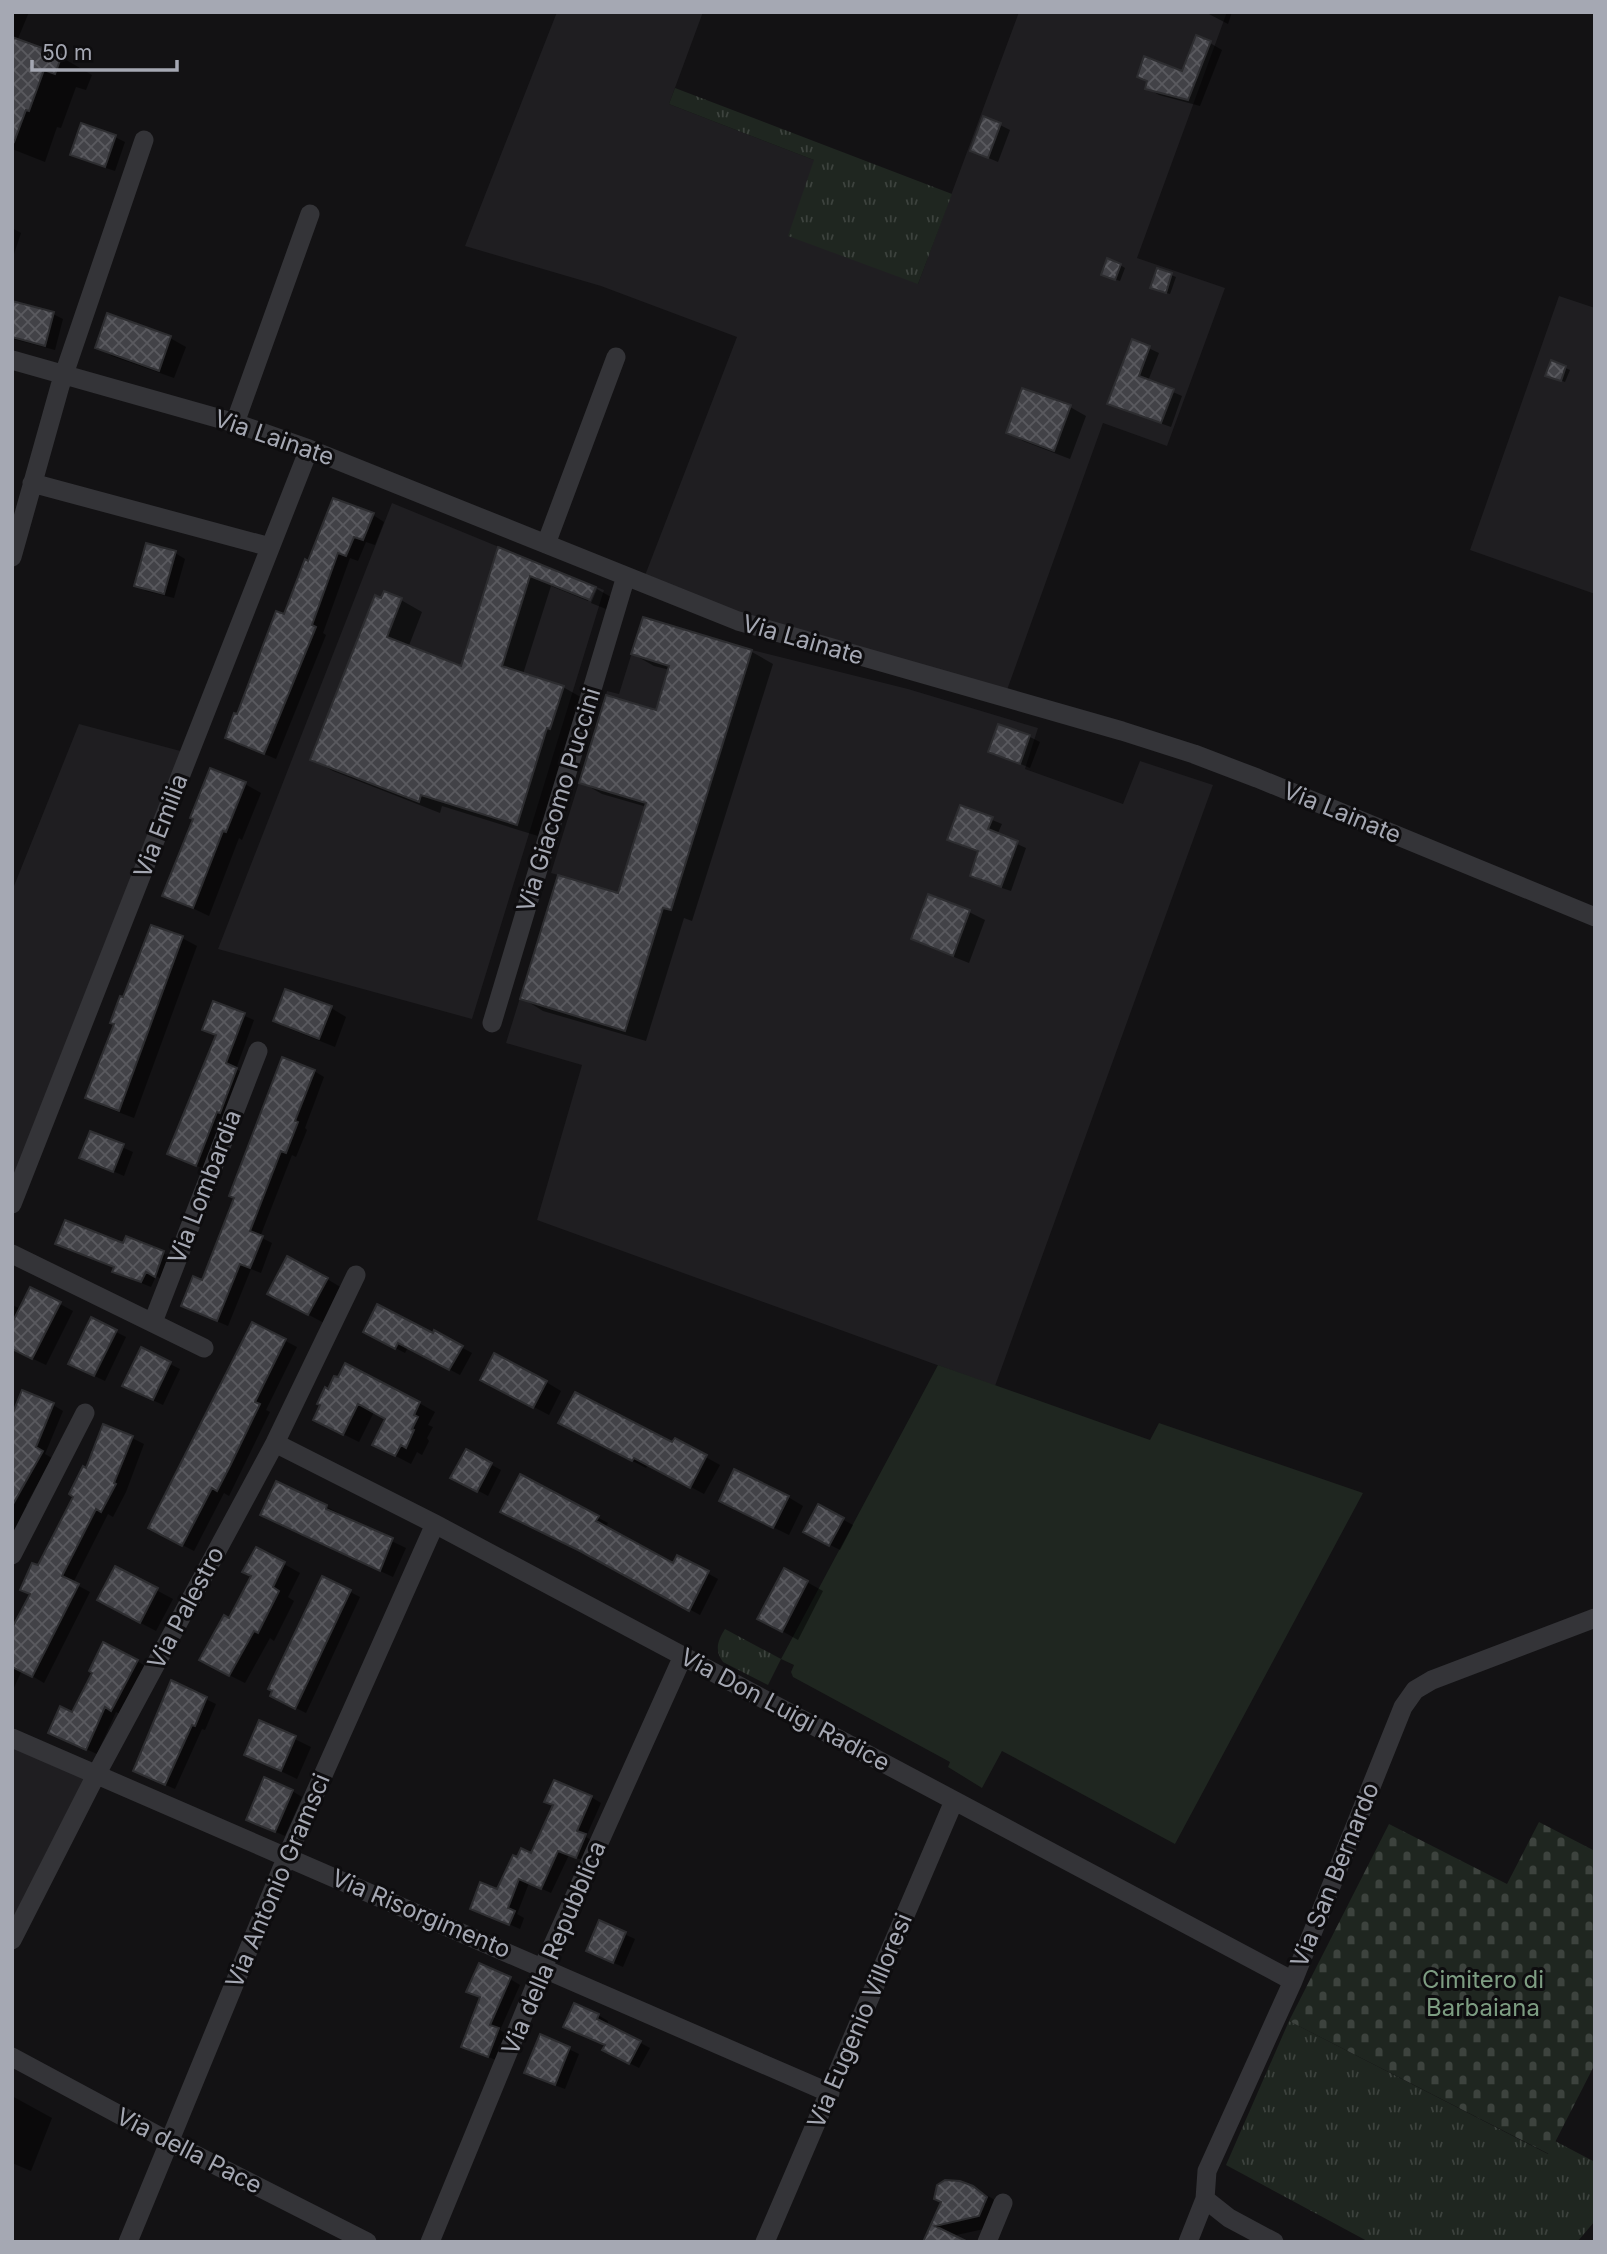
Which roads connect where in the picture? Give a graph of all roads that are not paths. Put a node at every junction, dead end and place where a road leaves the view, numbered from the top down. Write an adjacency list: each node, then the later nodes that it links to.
1 (144, 140): 5 (street)
2 (310, 214): 6 (street)
3 (616, 357): 9 (street)
4 (12, 360): 5 (street, Via Lainate)
5 (63, 374): 6 (street, Via Lainate); 8 (street)
6 (236, 423): 7 (street, Via Lainate)
7 (309, 449): 9 (street, Via Lainate); 10 (street, Via Emilia)
8 (32, 483): 10 (street); 11 (street)
9 (546, 544): 12 (street, Via Lainate)
10 (270, 547): 16 (street, Via Emilia)
11 (12, 557)
12 (626, 576): 13 (street, Via Lainate); 14 (street, Via Giacomo Puccini)
13 (1595, 917)
14 (492, 1023)
15 (258, 1051): 19 (street, Via Lombardia)
16 (12, 1204)
17 (12, 1254): 19 (street)
18 (355, 1275): 22 (street, Via Palestro)
19 (153, 1322): 20 (street)
20 (204, 1348)
21 (85, 1413): 24 (street)
22 (275, 1443): 23 (street, Via Don Luigi Radice); 28 (street, Via Palestro)
23 (435, 1524): 26 (street, Via Don Luigi Radice); 30 (street, Via Antonio Gramsci)
24 (12, 1555)
25 (1595, 1618): 33 (street, Via San Bernardo)
26 (683, 1656): 29 (street, Via Don Luigi Radice); 32 (street, Via della Repubblica)
27 (12, 1738): 28 (street, Via Risorgimento)
28 (96, 1775): 30 (street, Via Risorgimento); 31 (street, Via Palestro)
29 (954, 1801): 33 (street, Via Don Luigi Radice); 35 (street, Via Eugenio Villoresi)
30 (287, 1856): 32 (street, Via Risorgimento); 36 (street, Via Antonio Gramsci)
31 (12, 1940)
32 (543, 1967): 35 (street, Via Risorgimento); 41 (street, Via della Repubblica)
33 (1293, 1981): 37 (street, Via San Bernardo)
34 (12, 2057): 36 (street, Via della Pace)
35 (830, 2093): 42 (street, Via Eugenio Villoresi)
36 (170, 2142): 39 (street, Via Antonio Gramsci); 40 (street, Via della Pace)
37 (1205, 2199): 44 (street, Via San Bernardo); 45 (street)
38 (1003, 2203): 43 (street)
39 (128, 2242)
40 (367, 2242)
41 (430, 2242)
42 (765, 2242)
43 (987, 2242)
44 (1188, 2242)
45 (1274, 2242)

